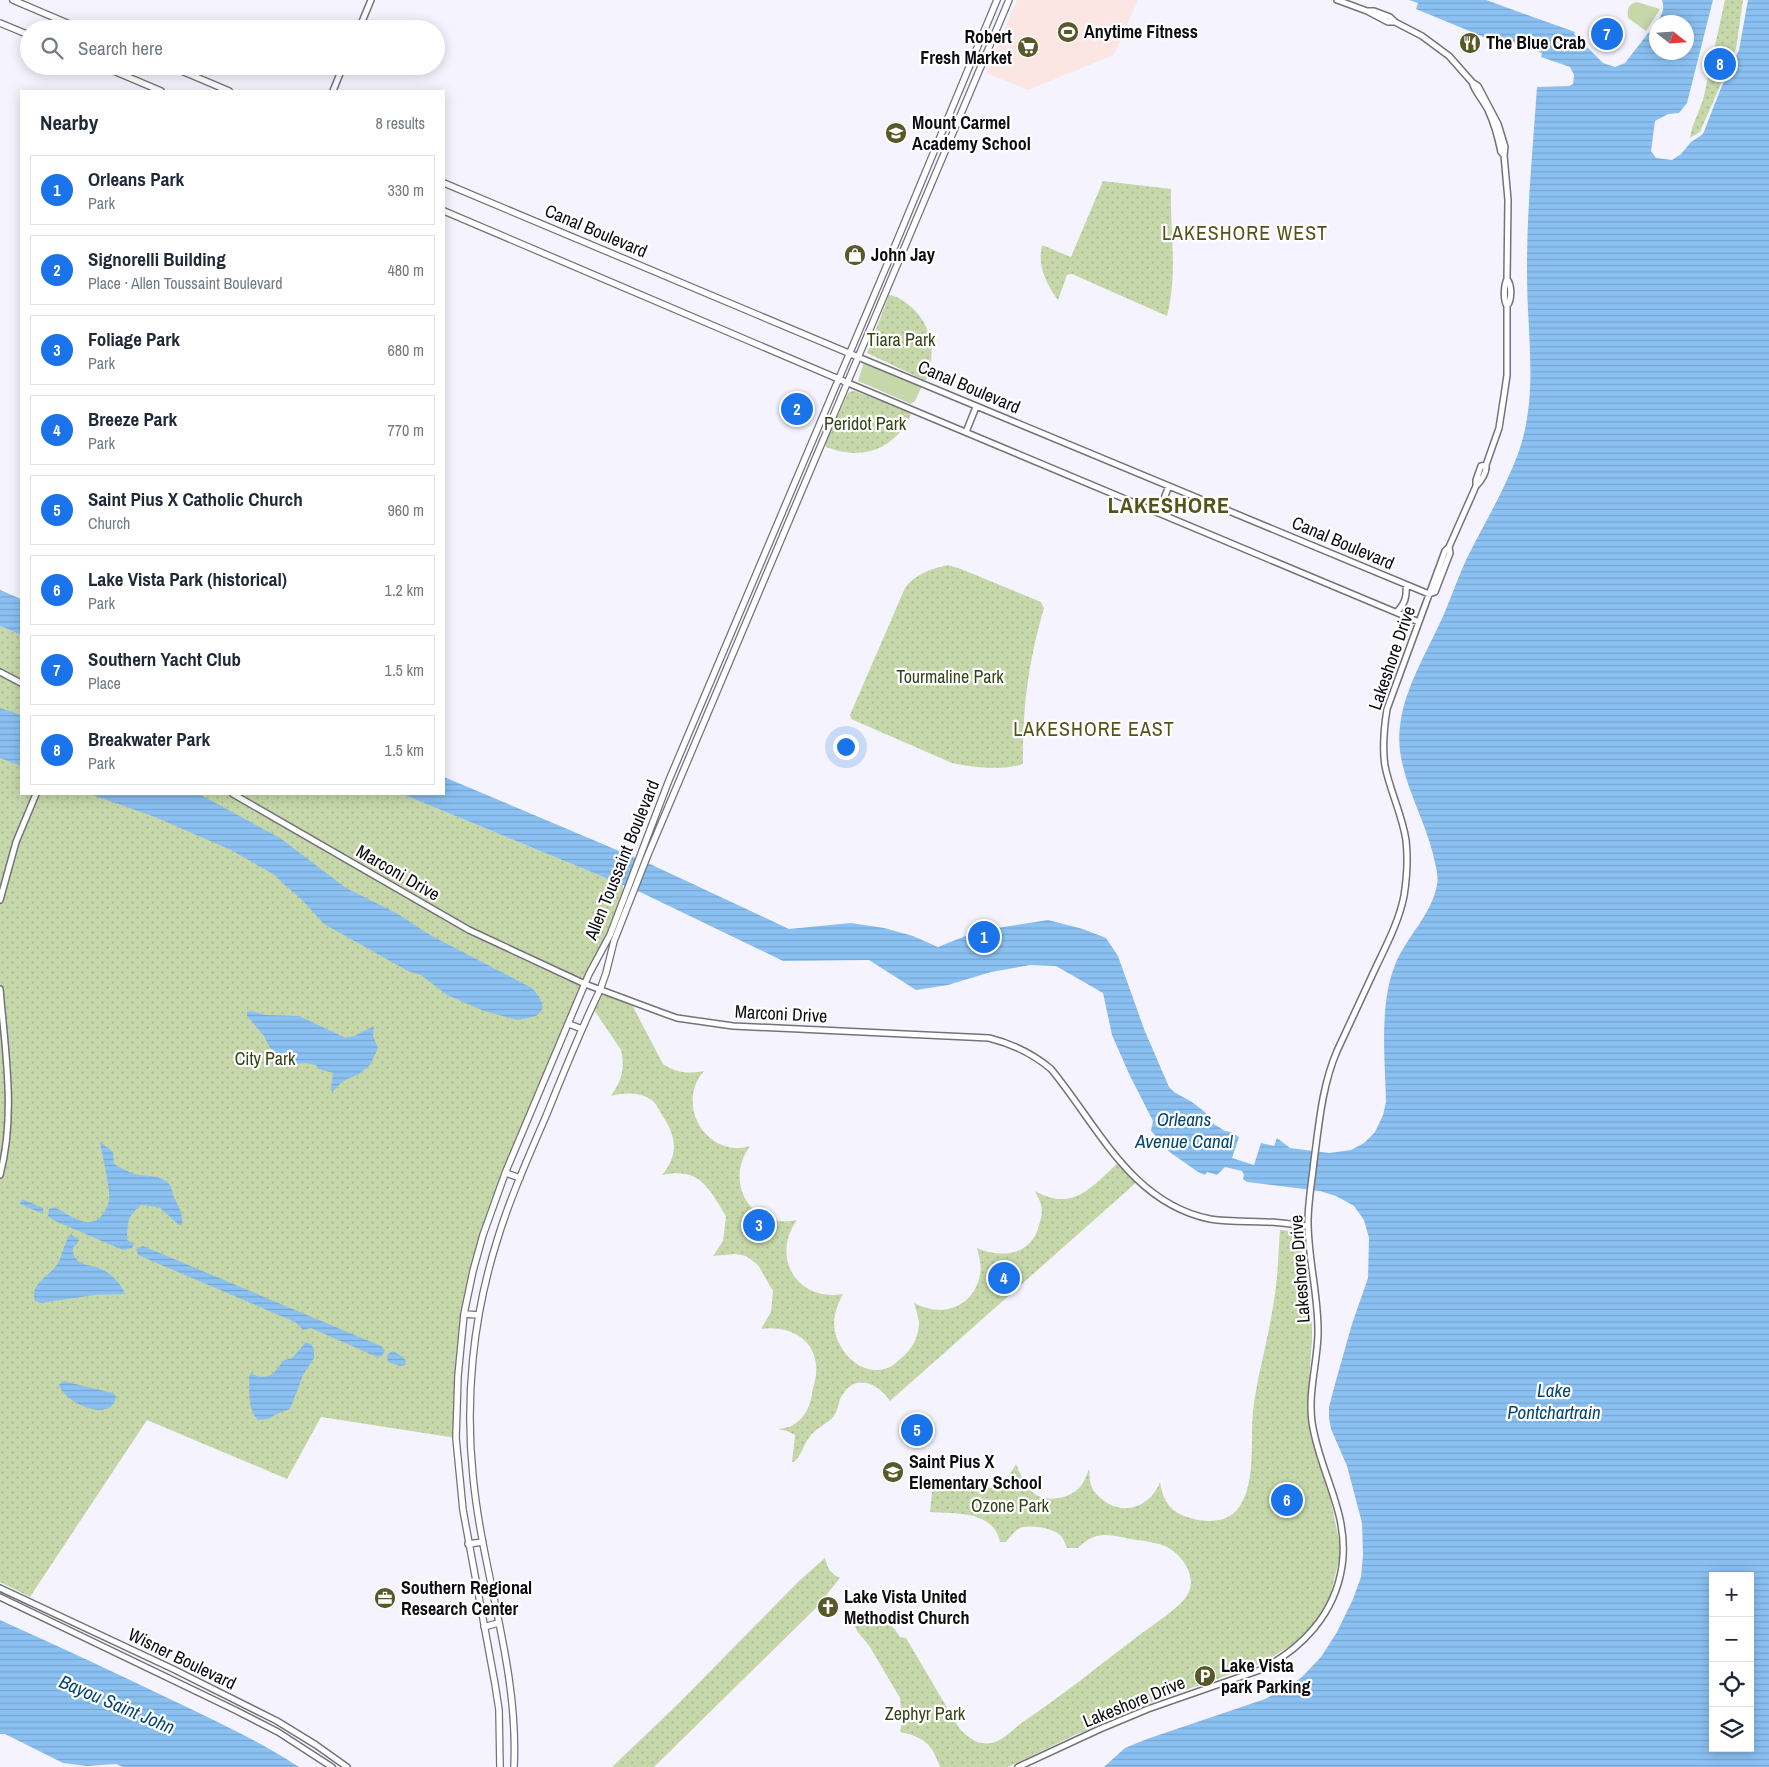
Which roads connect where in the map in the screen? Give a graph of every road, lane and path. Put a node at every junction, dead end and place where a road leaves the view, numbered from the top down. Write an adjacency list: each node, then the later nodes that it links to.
1 (13, 0): 6 (main road)
2 (371, 0): 7 (street)
3 (996, 0): 18 (main road, Allen Toussaint Boulevard)
4 (1009, 0): 19 (main road, Allen Toussaint Boulevard)
5 (1337, 0): 35 (street, Lakeshore Drive)
6 (60, 20)
7 (363, 20)
8 (0, 23): 9 (main road)
9 (20, 31)
10 (123, 75): 13 (main road)
11 (191, 75): 14 (main road)
12 (339, 75): 15 (street)
13 (159, 90)
14 (227, 90)
15 (333, 90)
16 (445, 183): 22 (main road, Canal Boulevard)
17 (445, 211): 24 (main road)
18 (896, 241): 19 (main road); 20 (main road, Allen Toussaint Boulevard)
19 (906, 245): 21 (main road, Allen Toussaint Boulevard)
20 (865, 315): 21 (main road); 22 (main road, Allen Toussaint Boulevard)
21 (874, 319): 23 (main road, Allen Toussaint Boulevard)
22 (849, 353): 23 (main road, Canal Boulevard); 24 (main road, Allen Toussaint Boulevard)
23 (858, 357): 25 (main road, Allen Toussaint Boulevard); 27 (street, Canal Boulevard)
24 (838, 378): 25 (main road); 26 (main road, Allen Toussaint Boulevard)
25 (848, 383): 28 (main road, Allen Toussaint Boulevard); 29 (street)
26 (827, 405): 28 (main road); 30 (main road, Allen Toussaint Boulevard)
27 (976, 406): 29 (street); 32 (street, Canal Boulevard)
28 (836, 410): 31 (main road, Allen Toussaint Boulevard)
29 (966, 432): 33 (street)
30 (798, 477): 31 (main road); 42 (main road, Allen Toussaint Boulevard)
31 (806, 481): 43 (main road, Allen Toussaint Boulevard)
32 (1169, 486): 33 (street); 34 (street, Canal Boulevard)
33 (1158, 513): 36 (street)
34 (1406, 585): 35 (street, Canal Boulevard); 36 (street)
35 (1429, 594): 37 (street, Lakeshore Drive)
36 (1397, 612): 37 (street)
37 (1419, 622): 55 (street, Lakeshore Drive)
38 (0, 672): 39 (street)
39 (20, 682)
40 (36, 795): 46 (street)
41 (235, 795): 47 (street, Marconi Drive)
42 (651, 826): 43 (main road); 44 (main road, Allen Toussaint Boulevard)
43 (659, 829): 44 (main road, Allen Toussaint Boulevard)
44 (643, 856): 45 (main road, Allen Toussaint Boulevard)
45 (629, 893): 47 (main road, Allen Toussaint Boulevard); 49 (main road, Allen Toussaint Boulevard)
46 (0, 900)
47 (585, 984): 49 (street, Marconi Drive); 50 (main road, Allen Toussaint Boulevard)
48 (0, 989): 53 (street)
49 (600, 990): 51 (main road, Allen Toussaint Boulevard); 55 (street, Marconi Drive)
50 (568, 1024): 51 (main road); 52 (main road, Allen Toussaint Boulevard)
51 (582, 1030): 54 (main road, Allen Toussaint Boulevard)
52 (506, 1173): 54 (main road); 56 (main road, Allen Toussaint Boulevard)
53 (0, 1175)
54 (520, 1178): 57 (main road, Allen Toussaint Boulevard)
55 (1308, 1226): 70 (street, Lakeshore Drive)
56 (464, 1314): 57 (main road); 59 (main road, Allen Toussaint Boulevard)
57 (479, 1315): 58 (main road, Allen Toussaint Boulevard)
58 (483, 1542): 59 (main road); 62 (main road, Allen Toussaint Boulevard)
59 (468, 1544): 63 (main road, Allen Toussaint Boulevard)
60 (0, 1588): 67 (street, Wisner Boulevard)
61 (0, 1597): 66 (street, Wisner Boulevard)
62 (498, 1623): 63 (main road); 64 (main road, Allen Toussaint Boulevard)
63 (484, 1627): 65 (main road, Allen Toussaint Boulevard)
64 (513, 1729): 65 (main road); 69 (main road, Allen Toussaint Boulevard)
65 (500, 1730): 68 (main road, Allen Toussaint Boulevard)
66 (332, 1767)
67 (347, 1767)
68 (500, 1767)
69 (514, 1767)
70 (1018, 1767)

